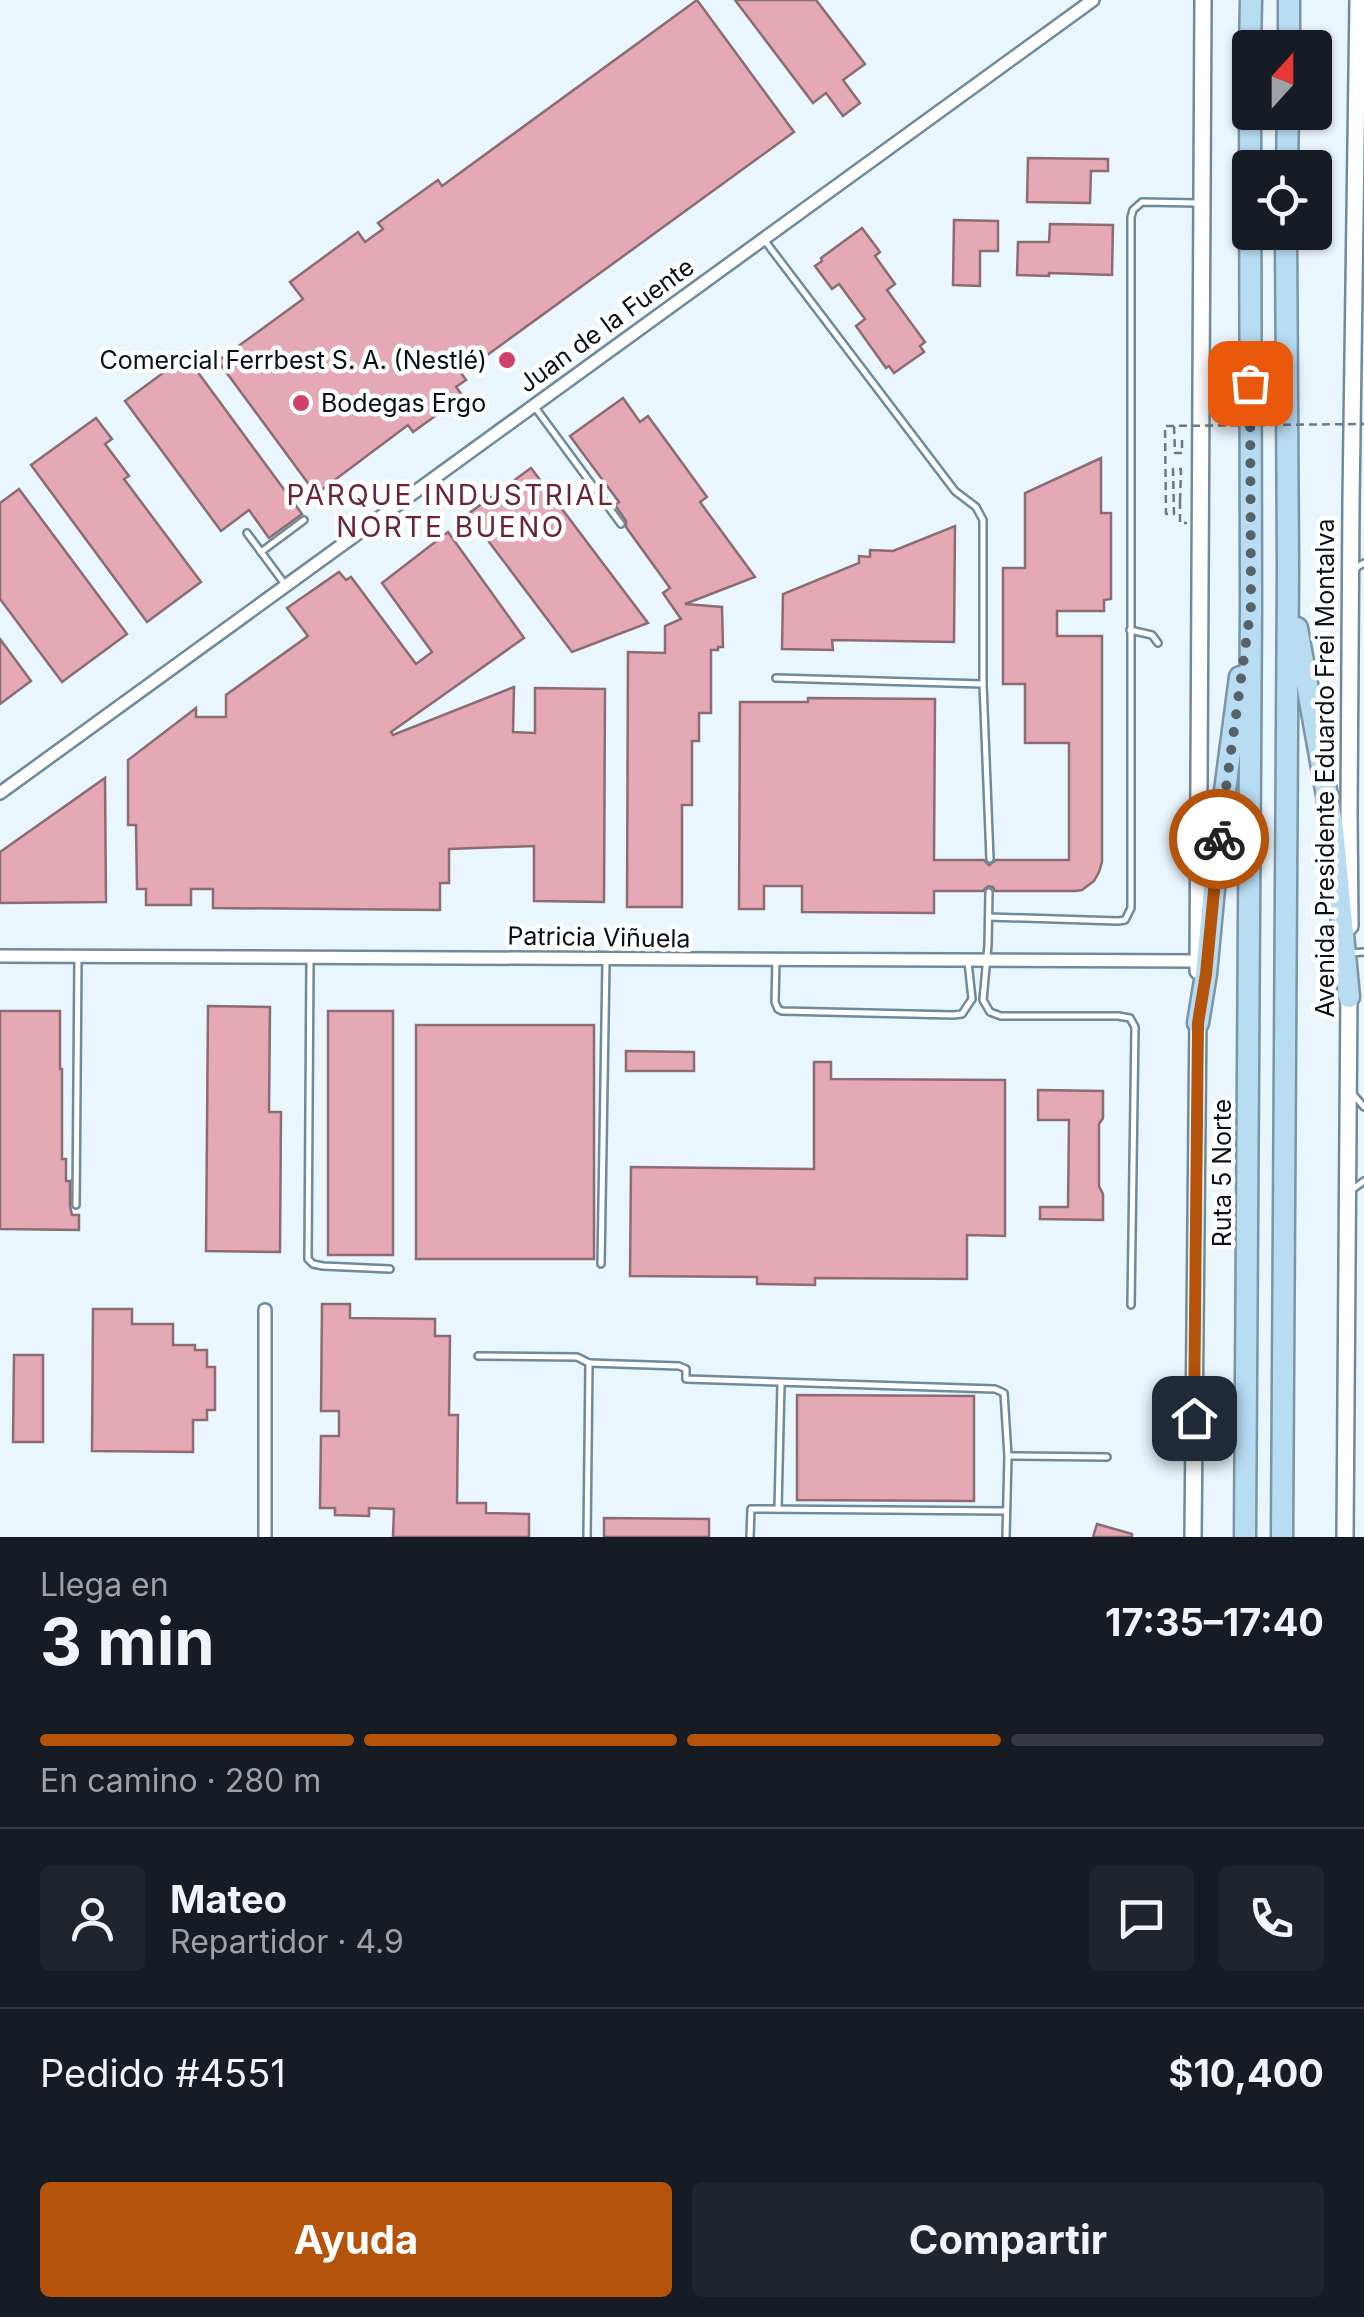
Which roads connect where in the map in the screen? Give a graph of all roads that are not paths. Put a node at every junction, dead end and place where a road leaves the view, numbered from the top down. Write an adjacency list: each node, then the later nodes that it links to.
1 (1093, 0): 12 (street, Juan de la Fuente)
2 (1202, 0): 11 (main road)
3 (1251, 0): 6 (highway)
4 (1289, 0): 7 (highway)
5 (1358, 0): 8 (main road, Avenida Presidente Eduardo Frei Montalva)
6 (1250, 30)
7 (1288, 30)
8 (1361, 43): 9 (main road, Avenida Presidente Eduardo Frei Montalva)
9 (1360, 86): 16 (main road, Avenida Presidente Eduardo Frei Montalva)
10 (1250, 130): 23 (highway, Ruta 5 Norte)
11 (1202, 203): 24 (lane); 40 (main road)
12 (763, 239): 14 (street, Juan de la Fuente); 27 (lane)
13 (1286, 250): 20 (highway)
14 (534, 404): 17 (lane); 22 (street, Juan de la Fuente)
15 (304, 520): 19 (lane)
16 (1358, 522): 21 (main road, Avenida Presidente Eduardo Frei Montalva)
17 (621, 524)
18 (247, 534): 19 (lane)
19 (260, 552): 22 (lane)
20 (1288, 567): 42 (highway); 66 (highway)
21 (1358, 567): 31 (main road, Avenida Presidente Eduardo Frei Montalva)
22 (286, 586): 28 (street, Juan de la Fuente)
23 (1251, 606): 43 (highway); 65 (highway, Ruta 5 Norte)
24 (1130, 630): 25 (lane); 32 (lane)
25 (1158, 643)
26 (776, 678): 27 (lane)
27 (983, 684): 29 (lane)
28 (0, 793)
29 (990, 859)
30 (989, 892): 32 (lane)
31 (1357, 914): 33 (main road, Avenida Presidente Eduardo Frei Montalva)
32 (989, 917): 39 (lane)
33 (1357, 952): 42 (main road, Avenida Presidente Eduardo Frei Montalva)
34 (78, 955): 35 (street, Patricia Viñuela); 36 (street, Patricia Viñuela); 48 (lane)
35 (0, 956)
36 (310, 956): 37 (street, Patricia Viñuela); 50 (lane)
37 (606, 959): 38 (street, Patricia Viñuela); 49 (lane)
38 (776, 961): 41 (street, Patricia Viñuela); 41 (lane)
39 (986, 961): 40 (street, Patricia Viñuela); 41 (street, Patricia Viñuela); 51 (lane)
40 (1198, 961): 43 (main road)
41 (968, 962)
42 (1349, 997): 44 (main road, Avenida Presidente Eduardo Frei Montalva)
43 (1198, 1023): 64 (main road)
44 (1348, 1088): 45 (lane); 47 (main road, Avenida Presidente Eduardo Frei Montalva)
45 (1364, 1107)
46 (1364, 1180): 47 (lane)
47 (1348, 1195): 67 (main road, Avenida Presidente Eduardo Frei Montalva)
48 (76, 1205)
49 (601, 1264)
50 (390, 1268)
51 (1130, 1304)
52 (265, 1310): 60 (street)
53 (478, 1356): 54 (lane)
54 (589, 1363): 55 (lane); 61 (lane)
55 (781, 1382): 56 (lane); 58 (lane)
56 (1008, 1456): 57 (lane); 59 (lane)
57 (1107, 1457)
58 (778, 1509): 59 (lane); 62 (lane)
59 (1006, 1511): 63 (lane)
60 (266, 1537)
61 (587, 1537)
62 (750, 1537)
63 (1006, 1537)
64 (1193, 1537)
65 (1244, 1537)
66 (1282, 1537)
67 (1346, 1537)

